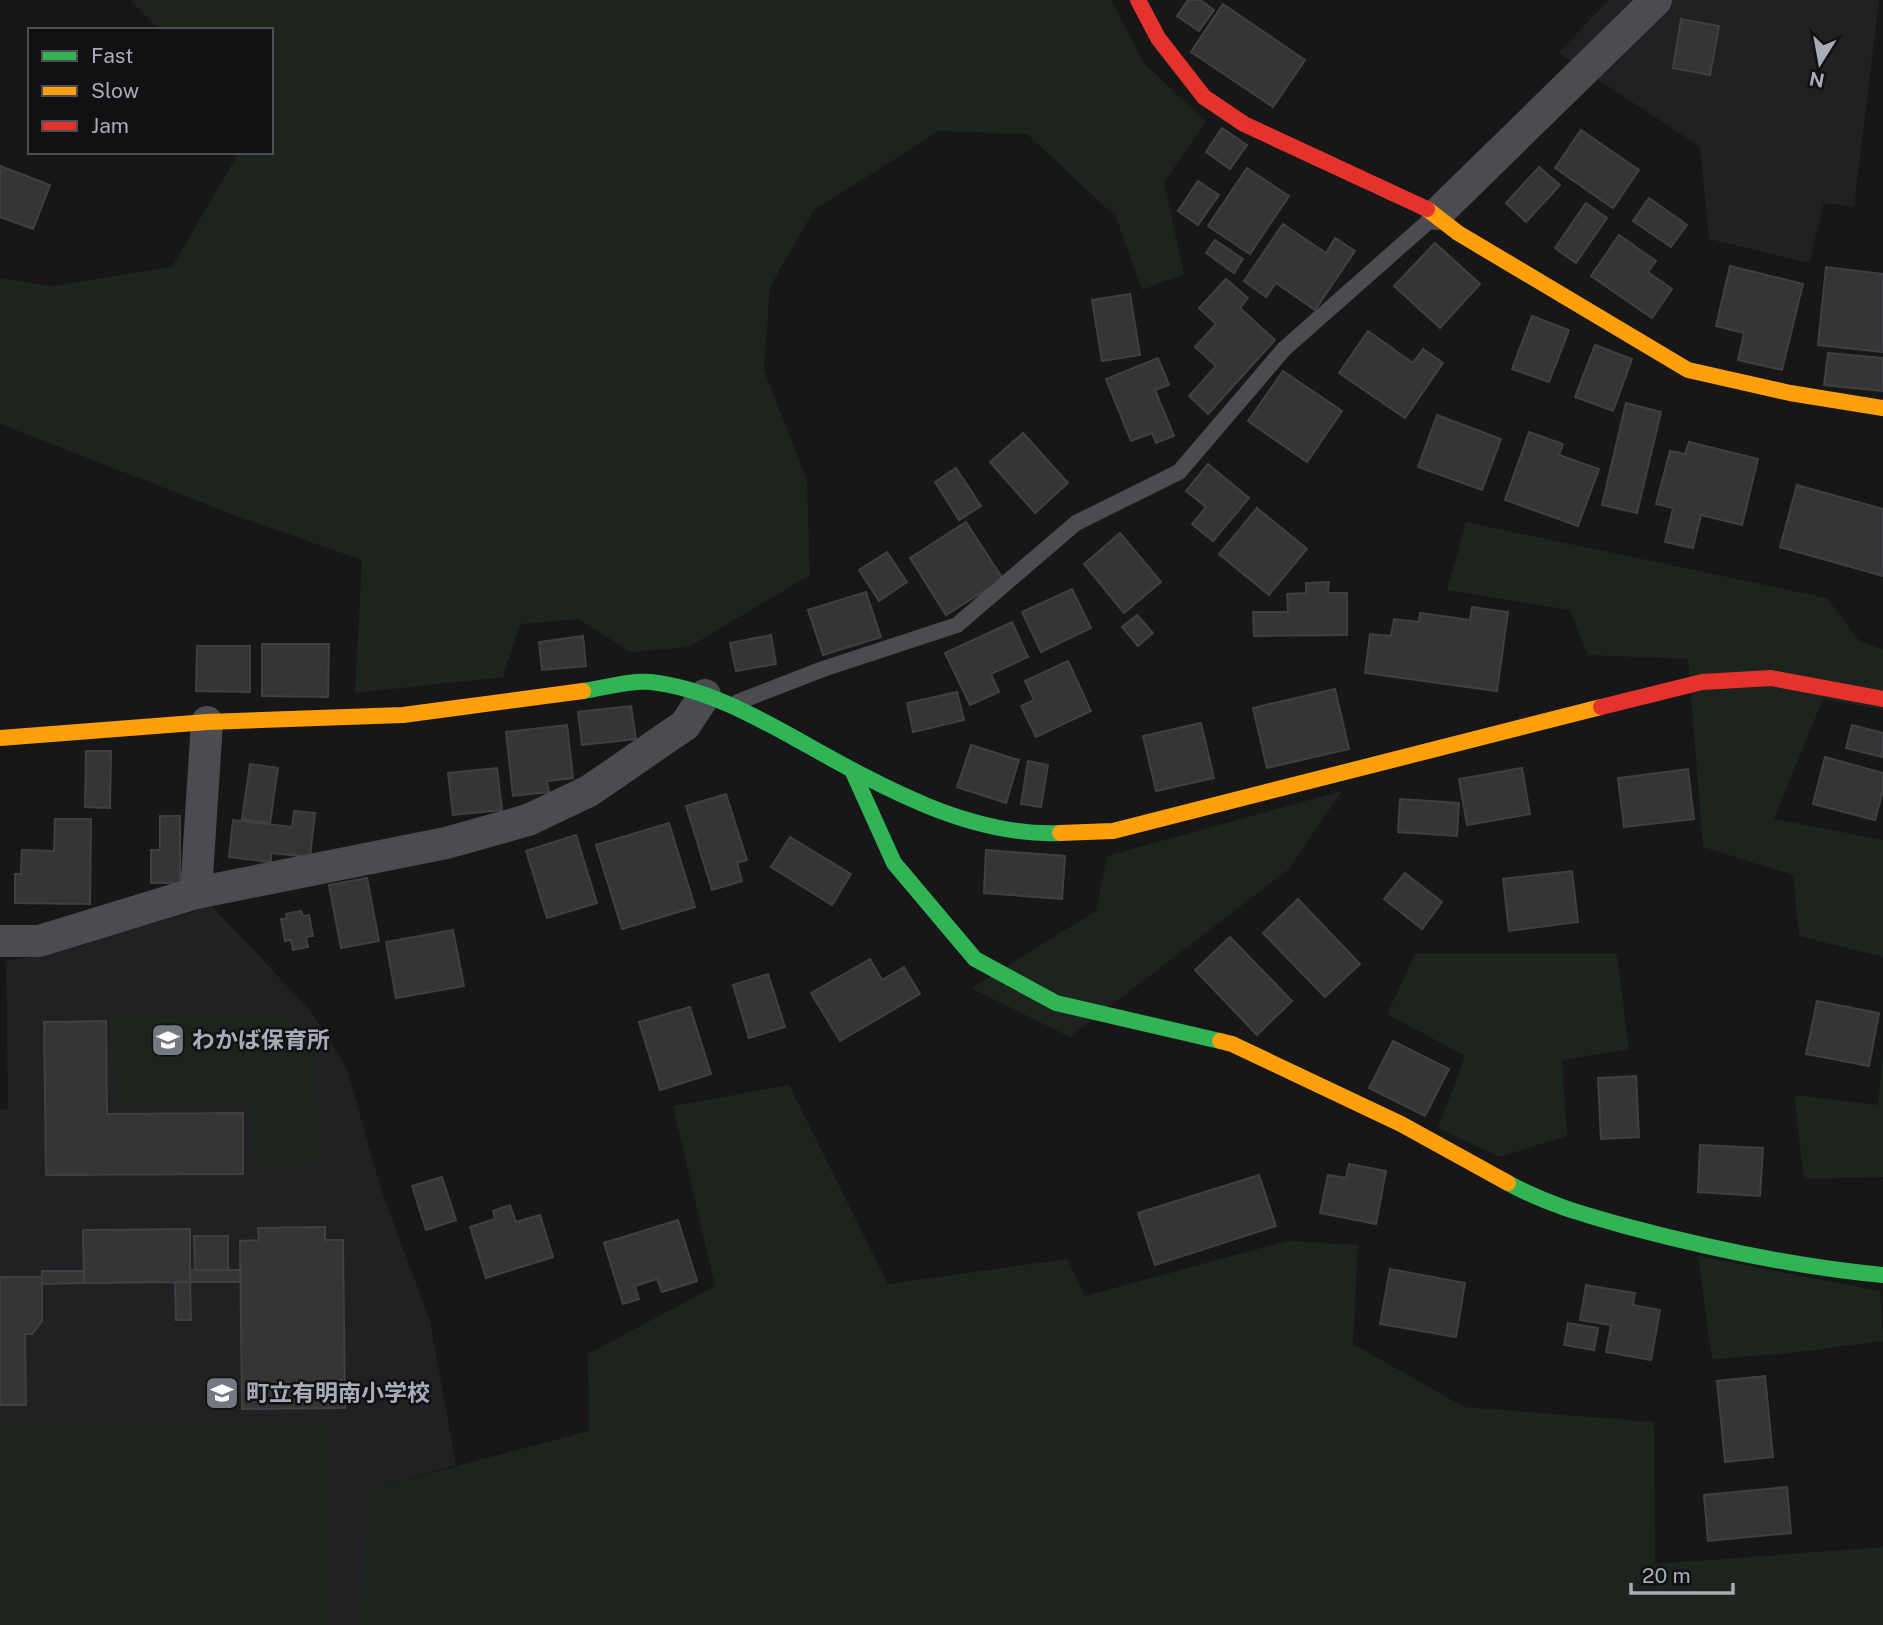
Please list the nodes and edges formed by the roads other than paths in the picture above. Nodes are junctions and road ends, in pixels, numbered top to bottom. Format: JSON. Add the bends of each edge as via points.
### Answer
{"nodes":[{"id":1,"x":1138,"y":0,"type":"edge"},
{"id":2,"x":1656,"y":0,"type":"edge"},
{"id":3,"x":1437,"y":214,"type":"junction"},
{"id":4,"x":1883,"y":408,"type":"edge"},
{"id":5,"x":720,"y":699,"type":"junction"},
{"id":6,"x":1883,"y":699,"type":"edge"},
{"id":7,"x":208,"y":722,"type":"junction"},
{"id":8,"x":0,"y":738,"type":"edge"},
{"id":9,"x":852,"y":770,"type":"junction"},
{"id":10,"x":196,"y":893,"type":"junction"},
{"id":11,"x":0,"y":941,"type":"edge"},
{"id":12,"x":1883,"y":1275,"type":"edge"}],
"edges":[{"from":1,"to":3,"type":"street","via":[[1158,38],[1204,97],[1244,124]]},
{"from":2,"to":3,"type":"street"},
{"from":3,"to":4,"type":"street","via":[[1458,233],[1688,370]]},
{"from":3,"to":5,"type":"lane","via":[[1284,349],[1179,472],[1076,523],[957,625]]},
{"from":5,"to":7,"type":"street","via":[[650,682],[403,715]]},
{"from":5,"to":9,"type":"street"},
{"from":5,"to":10,"type":"street","via":[[589,791],[528,820],[446,843]]},
{"from":6,"to":9,"type":"street","via":[[1771,678],[1702,682],[1113,831],[1042,834],[944,815]]},
{"from":7,"to":8,"type":"street"},
{"from":7,"to":10,"type":"street"},
{"from":9,"to":12,"type":"street","via":[[894,863],[975,959],[1056,1003],[1232,1044],[1401,1124],[1544,1203],[1682,1241],[1827,1270]]},
{"from":10,"to":11,"type":"street","via":[[39,941]]}]}
